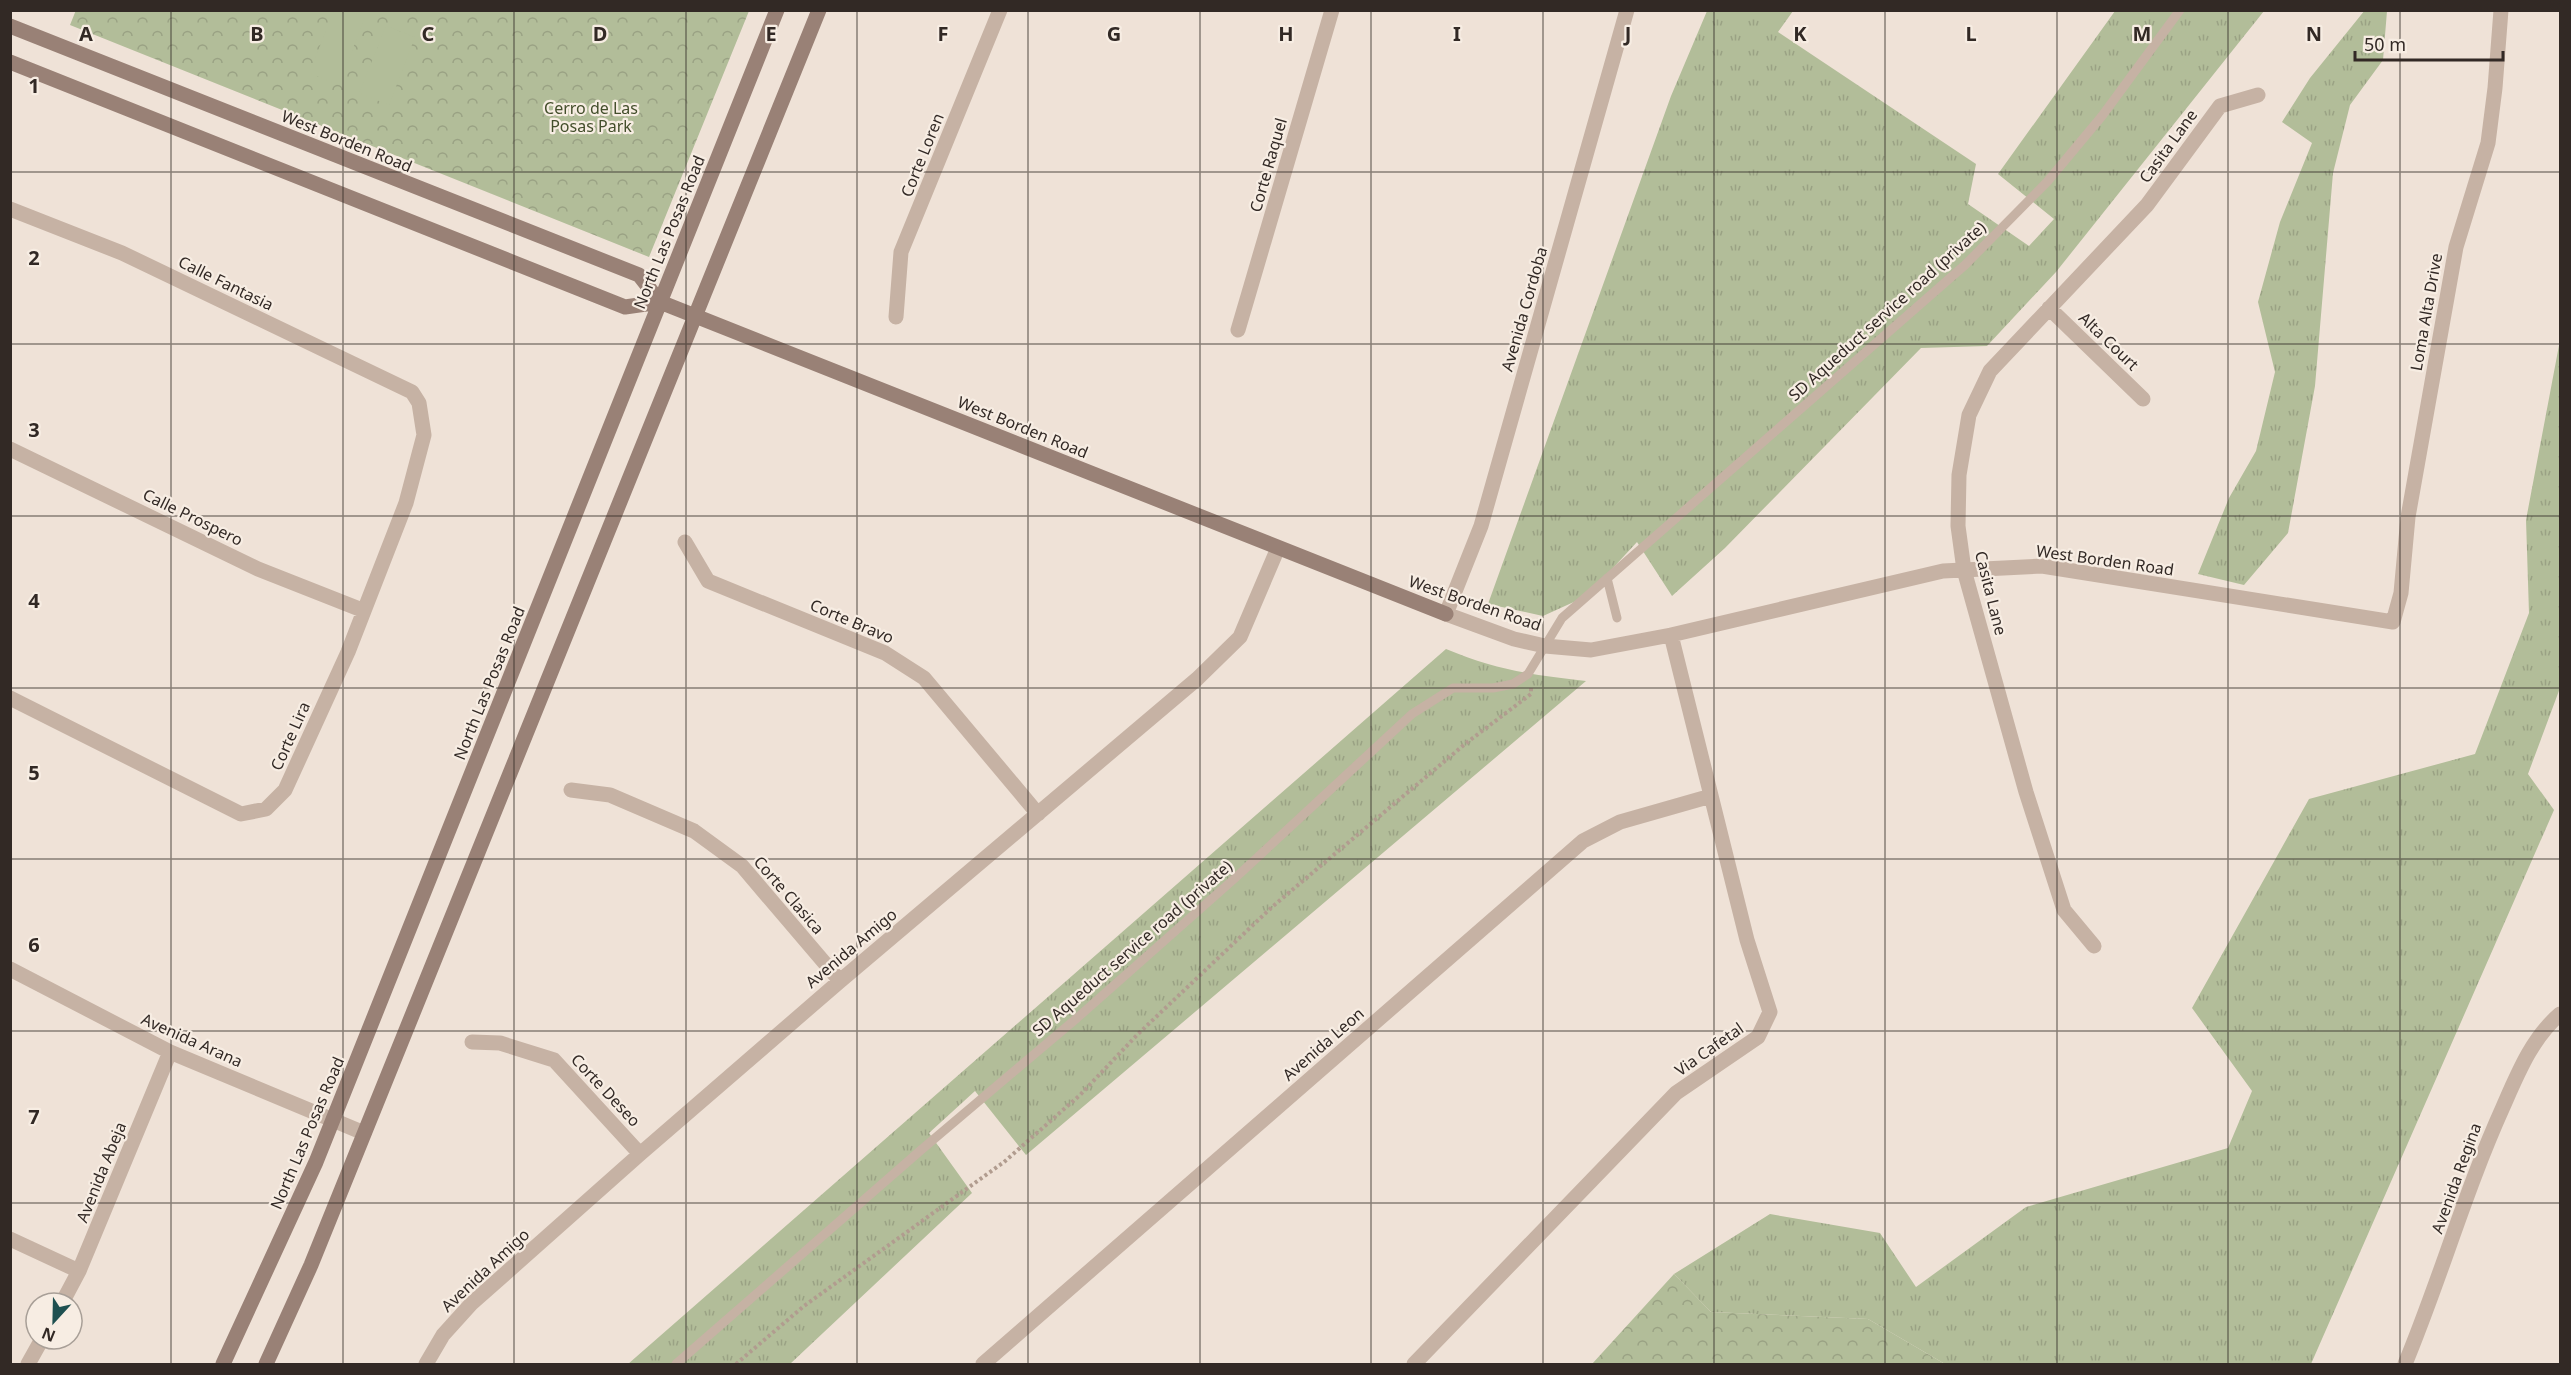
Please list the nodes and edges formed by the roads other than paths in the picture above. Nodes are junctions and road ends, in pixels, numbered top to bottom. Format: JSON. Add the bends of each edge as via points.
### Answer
{"nodes":[{"id":1,"x":777,"y":10,"type":"edge"},
{"id":2,"x":819,"y":10,"type":"edge"},
{"id":3,"x":1000,"y":10,"type":"edge"},
{"id":4,"x":1332,"y":10,"type":"edge"},
{"id":5,"x":1627,"y":10,"type":"edge"},
{"id":6,"x":2180,"y":10,"type":"edge"},
{"id":7,"x":2500,"y":10,"type":"edge"},
{"id":8,"x":10,"y":26,"type":"edge"},
{"id":9,"x":10,"y":62,"type":"edge"},
{"id":10,"x":2258,"y":95,"type":"dead end"},
{"id":11,"x":10,"y":209,"type":"edge"},
{"id":12,"x":660,"y":302,"type":"junction"},
{"id":13,"x":2049,"y":308,"type":"junction"},
{"id":14,"x":696,"y":316,"type":"junction"},
{"id":15,"x":897,"y":317,"type":"dead end"},
{"id":16,"x":1238,"y":330,"type":"dead end"},
{"id":17,"x":2143,"y":399,"type":"dead end"},
{"id":18,"x":418,"y":403,"type":"joint"},
{"id":19,"x":10,"y":448,"type":"edge"},
{"id":20,"x":685,"y":542,"type":"dead end"},
{"id":21,"x":1278,"y":548,"type":"junction"},
{"id":22,"x":1964,"y":570,"type":"junction"},
{"id":23,"x":1607,"y":578,"type":"junction"},
{"id":24,"x":362,"y":610,"type":"junction"},
{"id":25,"x":1446,"y":614,"type":"junction"},
{"id":26,"x":1617,"y":618,"type":"dead end"},
{"id":27,"x":2393,"y":622,"type":"joint"},
{"id":28,"x":1671,"y":635,"type":"junction"},
{"id":29,"x":1545,"y":646,"type":"junction"},
{"id":30,"x":11,"y":700,"type":"edge"},
{"id":31,"x":571,"y":790,"type":"dead end"},
{"id":32,"x":1711,"y":796,"type":"junction"},
{"id":33,"x":1038,"y":814,"type":"junction"},
{"id":34,"x":2094,"y":946,"type":"dead end"},
{"id":35,"x":10,"y":969,"type":"edge"},
{"id":36,"x":840,"y":981,"type":"junction"},
{"id":37,"x":2560,"y":1014,"type":"edge"},
{"id":38,"x":472,"y":1042,"type":"dead end"},
{"id":39,"x":170,"y":1052,"type":"junction"},
{"id":40,"x":333,"y":1120,"type":"junction"},
{"id":41,"x":364,"y":1133,"type":"junction"},
{"id":42,"x":640,"y":1154,"type":"junction"},
{"id":43,"x":10,"y":1239,"type":"edge"},
{"id":44,"x":79,"y":1271,"type":"junction"},
{"id":45,"x":68,"y":1291,"type":"edge"},
{"id":46,"x":36,"y":1351,"type":"edge"},
{"id":47,"x":28,"y":1365,"type":"edge"},
{"id":48,"x":223,"y":1365,"type":"edge"},
{"id":49,"x":266,"y":1365,"type":"edge"},
{"id":50,"x":426,"y":1365,"type":"edge"},
{"id":51,"x":676,"y":1365,"type":"edge"},
{"id":52,"x":983,"y":1365,"type":"edge"},
{"id":53,"x":1414,"y":1365,"type":"edge"},
{"id":54,"x":2405,"y":1365,"type":"edge"}],
"edges":[{"from":1,"to":12,"type":"street","name":"North Las Posas Road"},
{"from":2,"to":14,"type":"street"},
{"from":3,"to":15,"type":"street","name":"Corte Loren","via":[[902,252]]},
{"from":4,"to":16,"type":"street","name":"Corte Raquel"},
{"from":5,"to":25,"type":"street","name":"Avenida Cordoba","via":[[1481,526]]},
{"from":6,"to":23,"type":"lane","name":"SD Aqueduct service road (private)","via":[[2102,116],[2047,182],[1965,265]]},
{"from":7,"to":27,"type":"street","name":"Loma Alta Drive","via":[[2488,143],[2456,247],[2408,517],[2401,593]]},
{"from":8,"to":12,"type":"street","name":"West Borden Road","via":[[639,275]]},
{"from":9,"to":12,"type":"street","name":"West Borden Road","via":[[625,307]]},
{"from":10,"to":13,"type":"street","name":"Casita Lane","via":[[2220,106],[2146,205]]},
{"from":11,"to":18,"type":"street","name":"Calle Fantasia","via":[[122,253],[412,392]]},
{"from":12,"to":14,"type":"street","name":"West Borden Road"},
{"from":12,"to":40,"type":"street","name":"North Las Posas Road"},
{"from":13,"to":17,"type":"street","name":"Alta Court"},
{"from":13,"to":22,"type":"street","name":"Casita Lane","via":[[1990,371],[1969,415],[1959,475],[1958,526]]},
{"from":14,"to":21,"type":"street","name":"West Borden Road"},
{"from":14,"to":41,"type":"street"},
{"from":18,"to":24,"type":"street","name":"Corte Lira","via":[[424,435],[406,503]]},
{"from":19,"to":24,"type":"street","name":"Calle Prospero","via":[[258,569]]},
{"from":20,"to":33,"type":"street","name":"Corte Bravo","via":[[708,581],[885,653],[924,678]]},
{"from":21,"to":25,"type":"street","name":"West Borden Road"},
{"from":21,"to":33,"type":"street","name":"Avenida Amigo","via":[[1240,637],[1197,679]]},
{"from":22,"to":27,"type":"street","name":"West Borden Road","via":[[2042,566]]},
{"from":22,"to":28,"type":"street","name":"West Borden Road","via":[[1943,571]]},
{"from":22,"to":34,"type":"street","name":"Casita Lane","via":[[2060,900]]},
{"from":23,"to":26,"type":"lane"},
{"from":23,"to":29,"type":"lane","name":"SD Aqueduct service road (private)","via":[[1562,618]]},
{"from":24,"to":30,"type":"street","name":"Corte Lira","via":[[348,652],[285,790],[266,809],[241,814]]},
{"from":25,"to":29,"type":"street","name":"West Borden Road"},
{"from":28,"to":29,"type":"street","name":"West Borden Road","via":[[1592,650]]},
{"from":28,"to":32,"type":"street","name":"Via Cafetal"},
{"from":29,"to":51,"type":"lane","name":"SD Aqueduct service road (private)","via":[[1528,674],[1513,684],[1453,688],[1412,714],[1156,948]]},
{"from":31,"to":36,"type":"street","name":"Corte Clasica","via":[[609,795],[694,831],[742,866]]},
{"from":32,"to":52,"type":"street","name":"Avenida Leon","via":[[1620,822],[1583,841]]},
{"from":32,"to":53,"type":"street","name":"Via Cafetal","via":[[1747,940],[1770,1012],[1758,1036],[1676,1093]]},
{"from":33,"to":36,"type":"street","name":"Avenida Amigo"},
{"from":35,"to":39,"type":"street","name":"Avenida Arana"},
{"from":36,"to":42,"type":"street","name":"Avenida Amigo"},
{"from":37,"to":54,"type":"street","name":"Avenida Regina","via":[[2524,1059],[2492,1131]]},
{"from":38,"to":42,"type":"street","name":"Corte Deseo","via":[[500,1043],[554,1060]]},
{"from":39,"to":40,"type":"street","name":"Avenida Arana"},
{"from":39,"to":44,"type":"street","name":"Avenida Abeja"},
{"from":40,"to":41,"type":"street","name":"Avenida Arana"},
{"from":40,"to":48,"type":"street","name":"North Las Posas Road"},
{"from":41,"to":49,"type":"street"},
{"from":42,"to":50,"type":"street","name":"Avenida Amigo","via":[[471,1304],[443,1335]]},
{"from":43,"to":44,"type":"street"},
{"from":44,"to":45,"type":"street","name":"Avenida Abeja"},
{"from":46,"to":47,"type":"street"}]}
